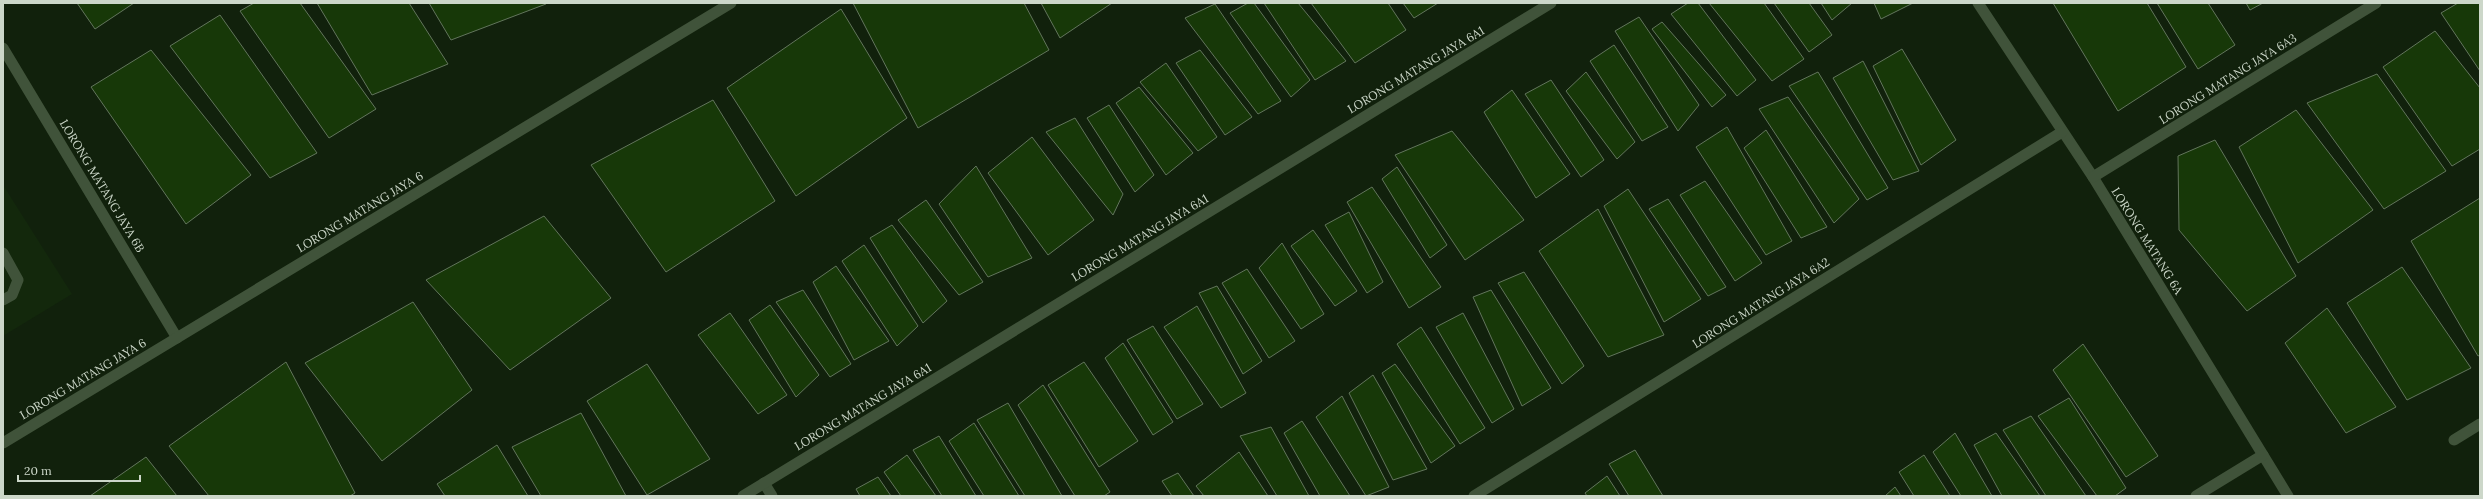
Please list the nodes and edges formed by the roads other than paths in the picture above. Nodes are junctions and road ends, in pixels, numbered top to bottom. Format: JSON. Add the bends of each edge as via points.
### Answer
{"nodes":[{"id":1,"x":731,"y":3,"type":"edge"},
{"id":2,"x":1551,"y":3,"type":"edge"},
{"id":3,"x":1978,"y":3,"type":"edge"},
{"id":4,"x":2376,"y":3,"type":"edge"},
{"id":5,"x":3,"y":48,"type":"edge"},
{"id":6,"x":2062,"y":132,"type":"junction"},
{"id":7,"x":2093,"y":178,"type":"junction"},
{"id":8,"x":3,"y":253,"type":"edge"},
{"id":9,"x":3,"y":300,"type":"edge"},
{"id":10,"x":177,"y":338,"type":"junction"},
{"id":11,"x":2480,"y":424,"type":"edge"},
{"id":12,"x":2454,"y":440,"type":"dead end"},
{"id":13,"x":3,"y":443,"type":"edge"},
{"id":14,"x":2263,"y":455,"type":"junction"},
{"id":15,"x":764,"y":483,"type":"junction"},
{"id":16,"x":743,"y":496,"type":"edge"},
{"id":17,"x":772,"y":496,"type":"edge"},
{"id":18,"x":1474,"y":496,"type":"edge"},
{"id":19,"x":2196,"y":496,"type":"edge"},
{"id":20,"x":2288,"y":496,"type":"edge"}],
"edges":[{"from":1,"to":10,"type":"street","name":"LORONG MATANG JAYA 6"},
{"from":2,"to":15,"type":"street","name":"LORONG MATANG JAYA 6A1"},
{"from":3,"to":6,"type":"street","name":"LORONG MATANG 6A"},
{"from":4,"to":7,"type":"street","name":"LORONG MATANG JAYA 6A3"},
{"from":5,"to":10,"type":"street","name":"LORONG MATANG JAYA 6B"},
{"from":6,"to":7,"type":"street","name":"LORONG MATANG 6A"},
{"from":6,"to":18,"type":"street","name":"LORONG MATANG JAYA 6A2"},
{"from":7,"to":14,"type":"street","name":"LORONG MATANG 6A"},
{"from":8,"to":9,"type":"street","via":[[18,280],[12,295]]},
{"from":10,"to":13,"type":"street","name":"LORONG MATANG JAYA 6"},
{"from":11,"to":12,"type":"street"},
{"from":14,"to":19,"type":"street"},
{"from":14,"to":20,"type":"street","name":"LORONG MATANG 6A"},
{"from":15,"to":16,"type":"street","name":"LORONG MATANG JAYA 6A1"},
{"from":15,"to":17,"type":"street"}]}
